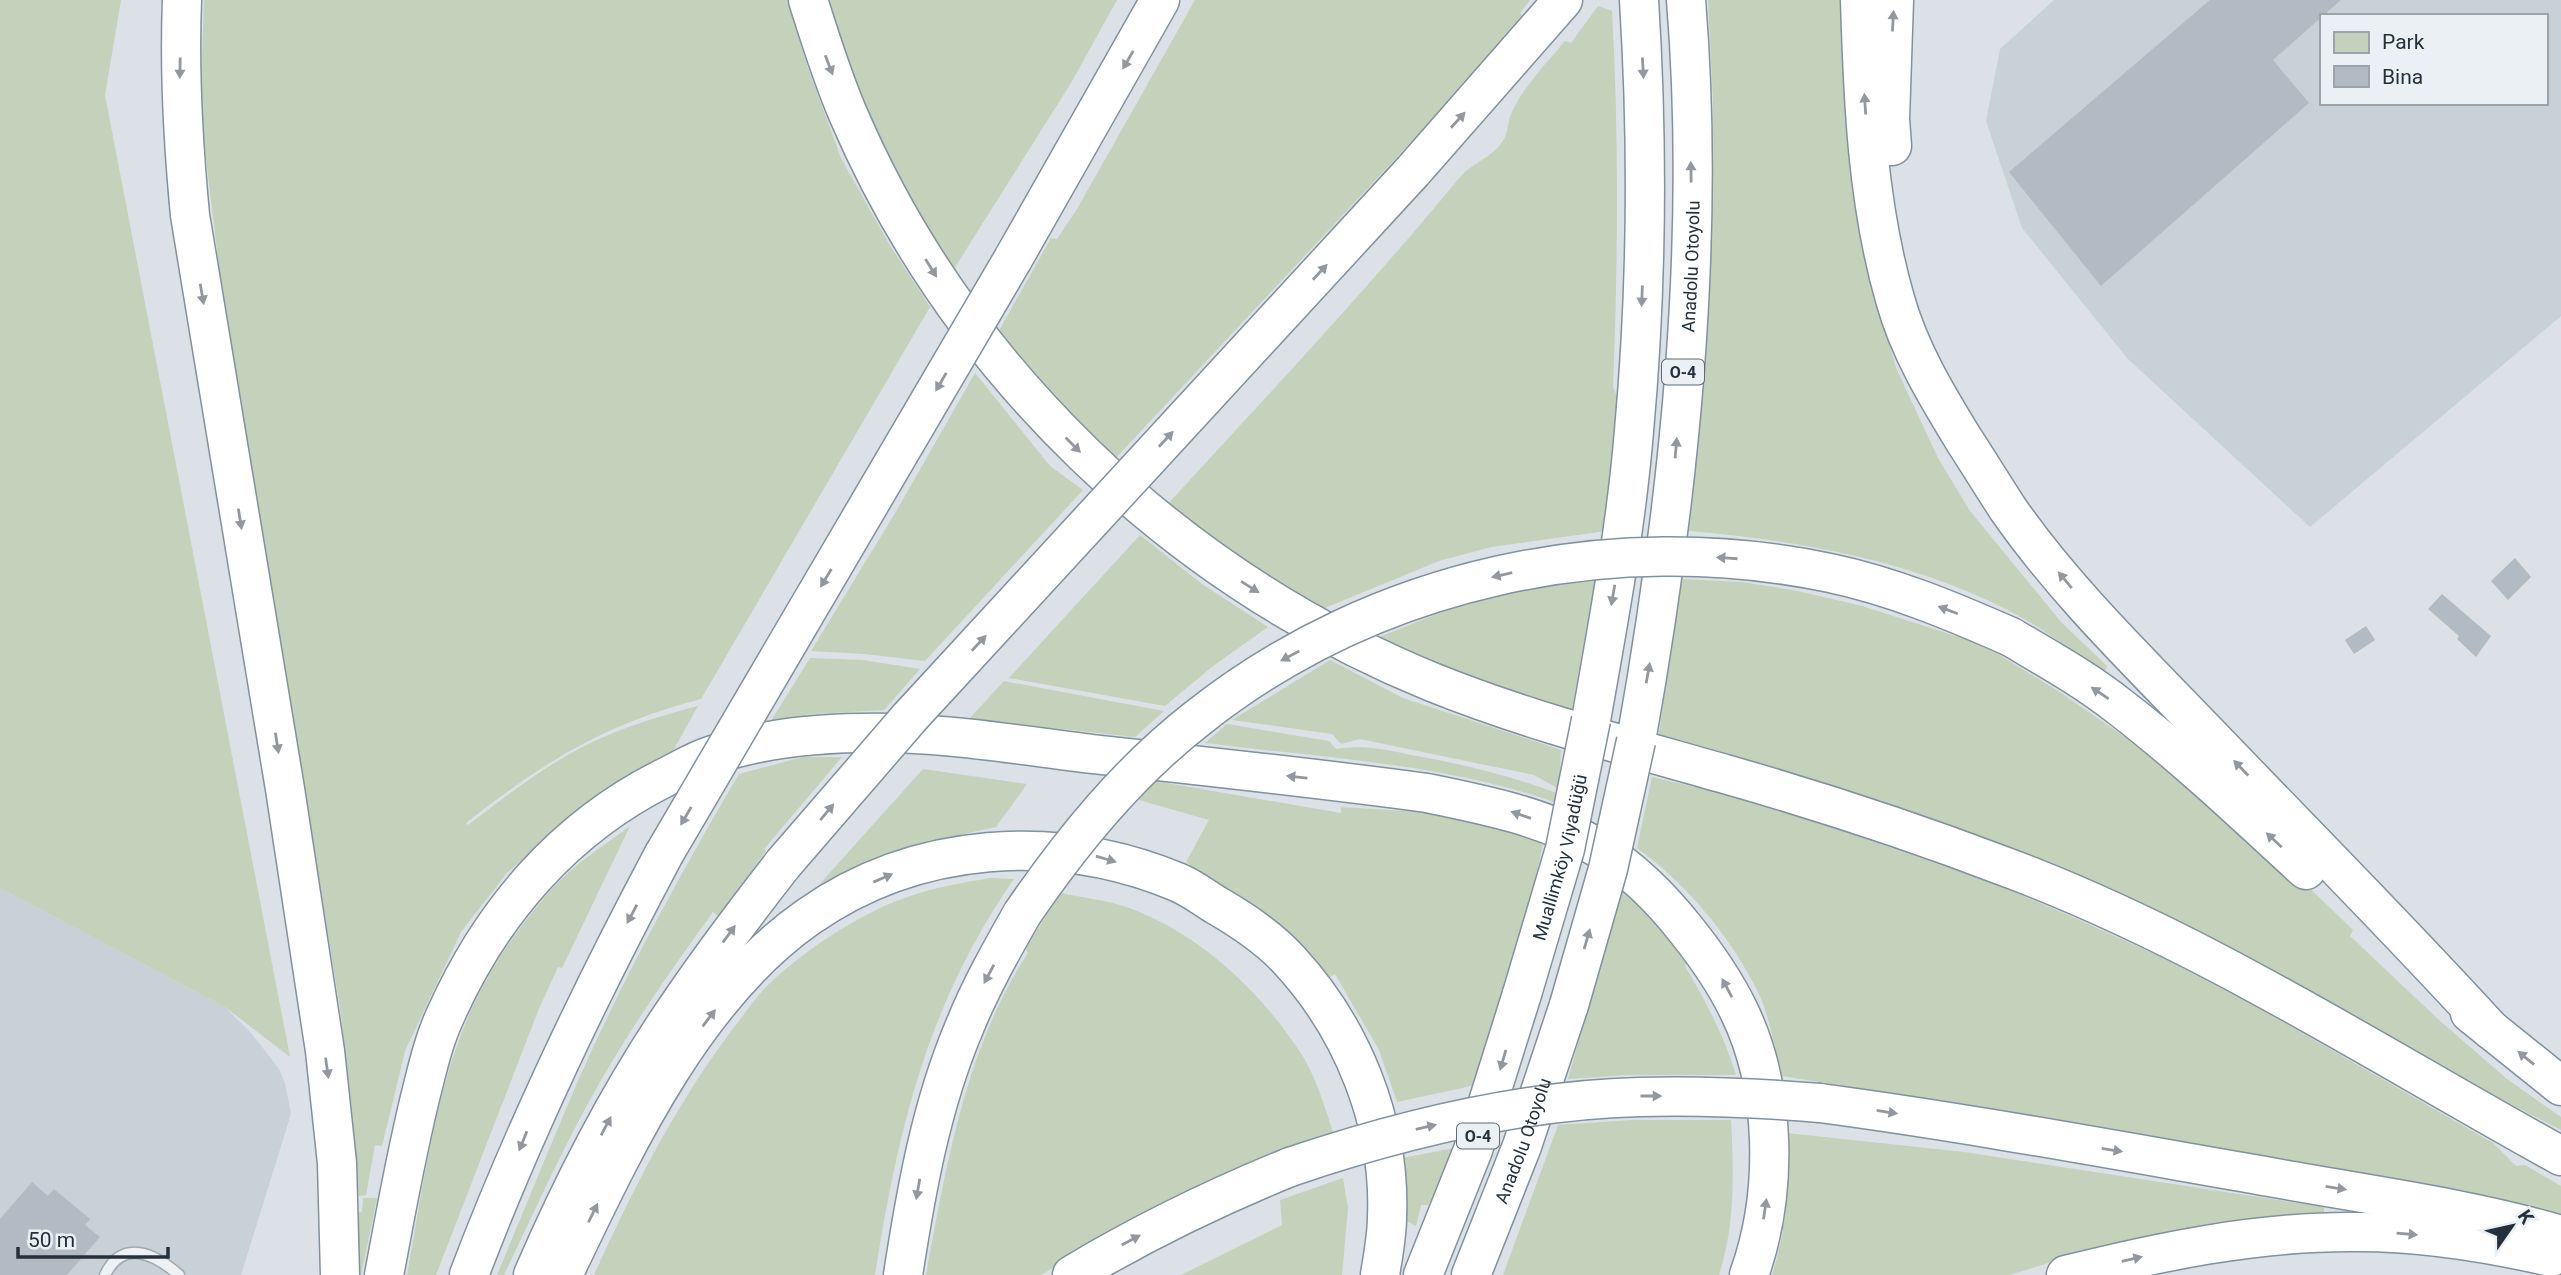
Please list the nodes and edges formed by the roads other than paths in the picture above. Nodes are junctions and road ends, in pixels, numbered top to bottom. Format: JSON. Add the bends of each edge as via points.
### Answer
{"nodes":[{"id":1,"x":182,"y":0,"type":"edge"},
{"id":2,"x":808,"y":0,"type":"edge"},
{"id":3,"x":1160,"y":0,"type":"edge"},
{"id":4,"x":1563,"y":0,"type":"edge"},
{"id":5,"x":1639,"y":0,"type":"edge"},
{"id":6,"x":1686,"y":0,"type":"edge"},
{"id":7,"x":1860,"y":0,"type":"edge"},
{"id":8,"x":1894,"y":0,"type":"edge"},
{"id":9,"x":1981,"y":467,"type":"junction"},
{"id":10,"x":2491,"y":1030,"type":"junction"},
{"id":11,"x":2561,"y":1086,"type":"edge"},
{"id":12,"x":2561,"y":1156,"type":"edge"},
{"id":13,"x":2561,"y":1235,"type":"edge"},
{"id":14,"x":2561,"y":1260,"type":"edge"},
{"id":15,"x":105,"y":1275,"type":"edge"},
{"id":16,"x":179,"y":1275,"type":"edge"},
{"id":17,"x":340,"y":1275,"type":"edge"},
{"id":18,"x":384,"y":1275,"type":"edge"},
{"id":19,"x":470,"y":1275,"type":"edge"},
{"id":20,"x":533,"y":1275,"type":"edge"},
{"id":21,"x":564,"y":1275,"type":"edge"},
{"id":22,"x":903,"y":1275,"type":"edge"},
{"id":23,"x":1072,"y":1275,"type":"edge"},
{"id":24,"x":1380,"y":1275,"type":"edge"},
{"id":25,"x":1423,"y":1275,"type":"edge"},
{"id":26,"x":1471,"y":1275,"type":"edge"},
{"id":27,"x":1749,"y":1275,"type":"edge"},
{"id":28,"x":2066,"y":1275,"type":"edge"}],
"edges":[{"from":1,"to":17,"type":"highway","one_way":true,"via":[[182,139],[190,215],[317,1001],[334,1123]]},
{"from":2,"to":12,"type":"highway","one_way":true,"via":[[848,115],[892,203],[983,342],[1090,462],[1226,573],[1294,615],[1431,681],[1641,751],[1835,806],[2087,900],[2208,958]]},
{"from":3,"to":19,"type":"highway","one_way":true,"bridge":true,"via":[[664,854],[531,1121]]},
{"from":20,"to":4,"type":"highway","one_way":true,"bridge":true,"via":[[583,1168],[647,1055],[711,959],[783,864],[910,717],[1413,171]]},
{"from":5,"to":25,"type":"highway","name":"Muallimköy Viyadüğü","number":"O-4","one_way":true,"bridge":true,"via":[[1644,77],[1640,349],[1618,565],[1565,849],[1473,1150]]},
{"from":26,"to":6,"type":"highway","name":"Anadolu Otoyolu","number":"O-4","one_way":true,"bridge":true,"via":[[1522,1146],[1569,1005],[1608,869],[1636,741],[1663,579],[1689,310]]},
{"from":9,"to":7,"type":"highway","one_way":true,"via":[[1916,355],[1895,301],[1868,151]]},
{"from":9,"to":8,"type":"highway","one_way":true,"via":[[1930,343],[1901,220],[1890,119]]},
{"from":10,"to":9,"type":"highway","one_way":true,"via":[[2110,632],[2038,548]]},
{"from":11,"to":10,"type":"highway","one_way":true},
{"from":10,"to":22,"type":"highway","one_way":true,"bridge":true,"via":[[2391,951],[2183,758],[2118,705],[2011,637],[1906,594],[1831,573],[1759,561],[1632,556],[1526,569],[1397,606],[1282,660],[1199,717],[1118,791],[1076,839],[1022,914],[982,987],[932,1124]]},
{"from":23,"to":13,"type":"highway","one_way":true,"bridge":true,"via":[[1196,1207],[1290,1167],[1387,1136],[1552,1104],[1671,1096],[1820,1103],[1997,1130],[2394,1197]]},
{"from":28,"to":14,"type":"highway","one_way":true,"via":[[2214,1244],[2350,1232],[2450,1238]]},
{"from":15,"to":16,"type":"lane","via":[[111,1262],[127,1253],[152,1255]]},
{"from":27,"to":18,"type":"highway","one_way":true,"via":[[1761,1233],[1768,1156],[1761,1080],[1744,1024],[1719,974],[1678,918],[1650,889],[1597,848],[1549,824],[1501,808],[1427,793],[890,733],[799,737],[709,756],[620,803],[577,834],[519,891],[493,927],[445,1016],[429,1061]]},
{"from":21,"to":24,"type":"highway","one_way":true,"via":[[662,1085],[722,1000],[784,935],[842,897],[910,866],[953,856],[1034,850],[1096,856],[1179,882],[1242,920],[1288,959],[1346,1040],[1371,1100],[1387,1181]]}]}
